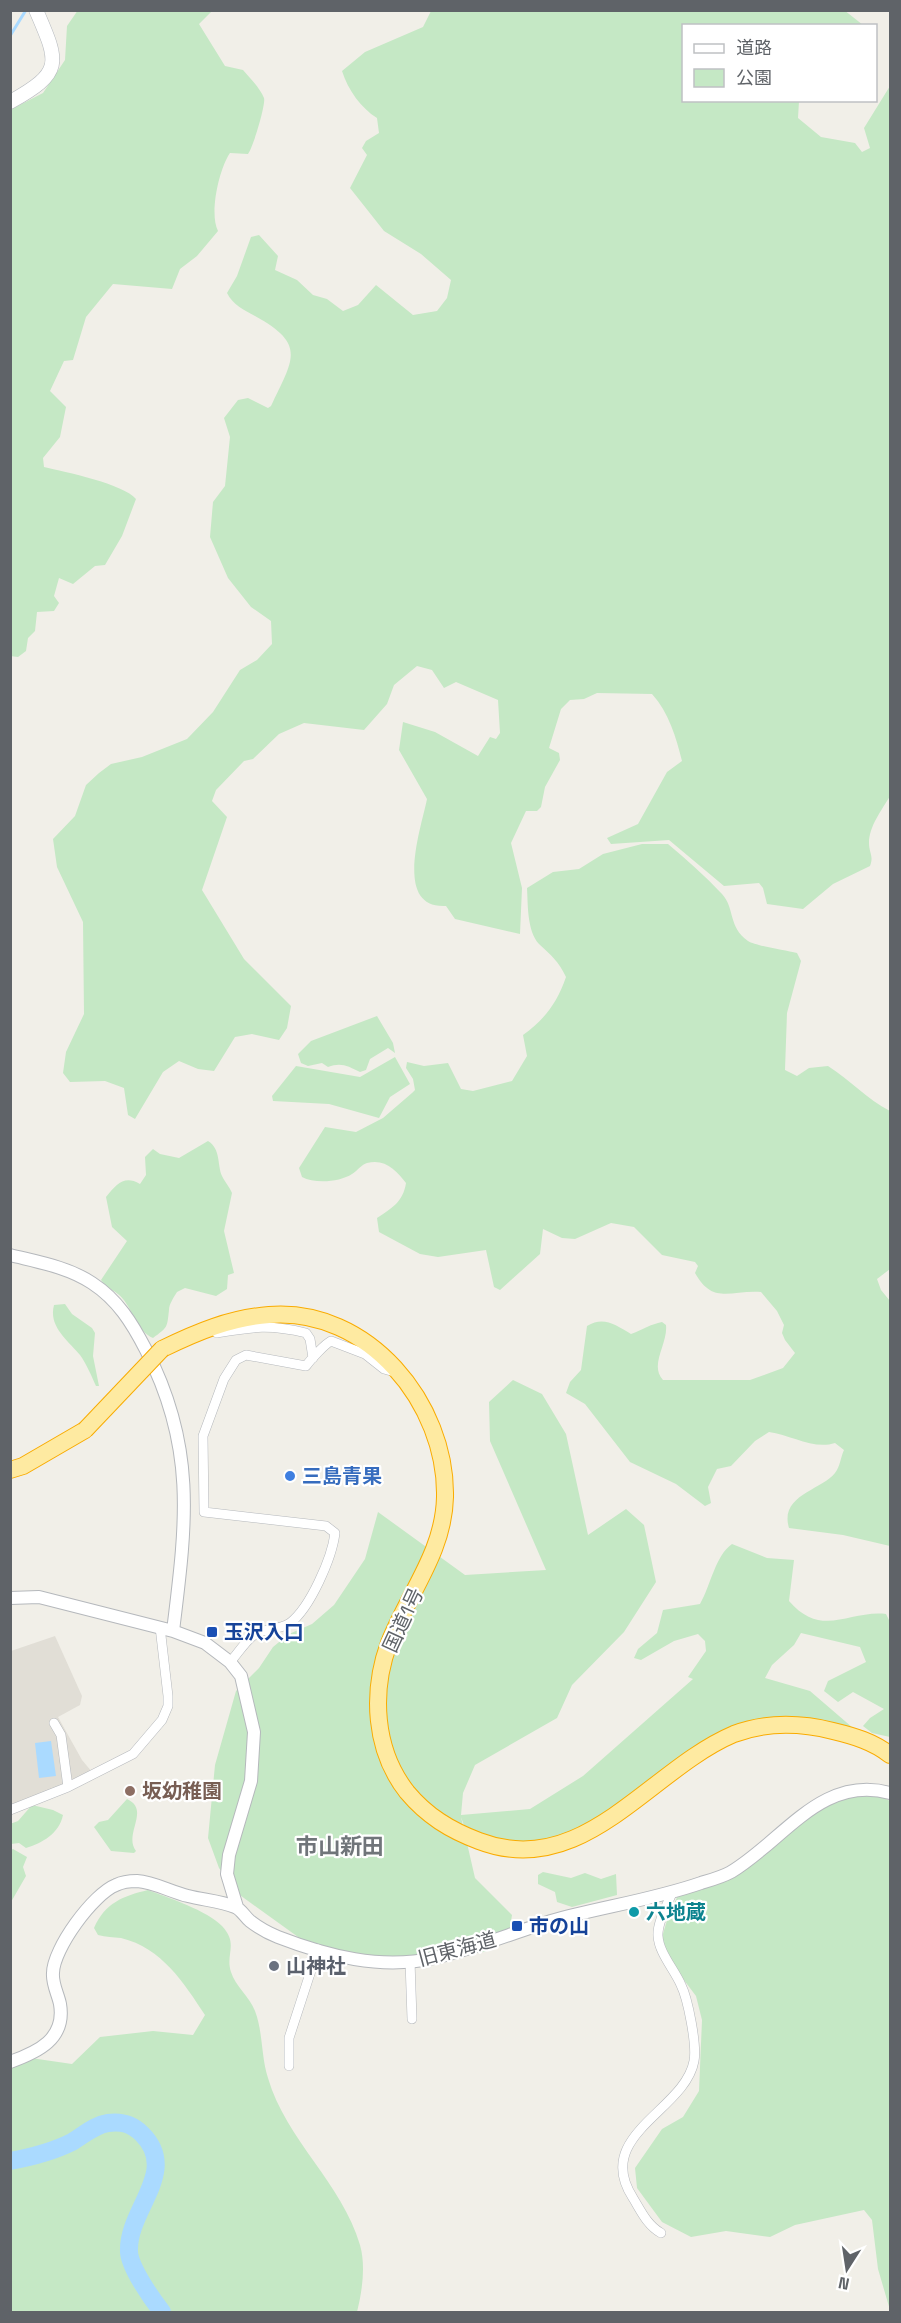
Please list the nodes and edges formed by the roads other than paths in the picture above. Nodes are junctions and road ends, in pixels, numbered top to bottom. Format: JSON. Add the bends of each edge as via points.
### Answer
{"nodes":[{"id":1,"x":36,"y":10,"type":"edge"},
{"id":2,"x":10,"y":102,"type":"edge"},
{"id":3,"x":10,"y":1255,"type":"edge"},
{"id":4,"x":193,"y":1334,"type":"junction"},
{"id":5,"x":313,"y":1358,"type":"junction"},
{"id":6,"x":399,"y":1372,"type":"junction"},
{"id":7,"x":10,"y":1470,"type":"edge"},
{"id":8,"x":10,"y":1598,"type":"edge"},
{"id":9,"x":160,"y":1627,"type":"junction"},
{"id":10,"x":173,"y":1631,"type":"junction"},
{"id":11,"x":230,"y":1662,"type":"junction"},
{"id":12,"x":54,"y":1723,"type":"dead end"},
{"id":13,"x":891,"y":1755,"type":"edge"},
{"id":14,"x":68,"y":1788,"type":"junction"},
{"id":15,"x":891,"y":1793,"type":"edge"},
{"id":16,"x":10,"y":1810,"type":"edge"},
{"id":17,"x":672,"y":1893,"type":"junction"},
{"id":18,"x":237,"y":1907,"type":"junction"},
{"id":19,"x":318,"y":1949,"type":"junction"},
{"id":20,"x":410,"y":1961,"type":"junction"},
{"id":21,"x":412,"y":2019,"type":"dead end"},
{"id":22,"x":10,"y":2062,"type":"edge"},
{"id":23,"x":289,"y":2066,"type":"dead end"},
{"id":24,"x":661,"y":2233,"type":"dead end"}],
"edges":[{"from":1,"to":2,"type":"main road","via":[[54,52],[52,63],[38,87]]},
{"from":3,"to":10,"type":"street","via":[[61,1268],[93,1283],[128,1315],[158,1373],[175,1418],[184,1472],[184,1517]]},
{"from":4,"to":5,"type":"street","via":[[247,1326],[287,1328],[306,1333]]},
{"from":4,"to":6,"type":"highway","name":"国道1号","via":[[223,1322],[270,1315],[318,1320],[359,1337]]},
{"from":4,"to":7,"type":"highway","name":"国道1号","bridge":true,"via":[[162,1349],[85,1430],[45,1455]]},
{"from":5,"to":6,"type":"street","via":[[331,1341],[365,1354],[384,1369]]},
{"from":5,"to":11,"type":"street","via":[[306,1366],[246,1355],[236,1360],[224,1379],[203,1436],[204,1512],[326,1526],[335,1533],[334,1543],[299,1615],[287,1625],[256,1633]]},
{"from":6,"to":13,"type":"highway","name":"国道1号","via":[[431,1420],[441,1458],[445,1498],[438,1536],[425,1573],[390,1642],[381,1672],[378,1710],[390,1766],[430,1816],[485,1844],[519,1849],[551,1846],[582,1836],[612,1818],[687,1760],[752,1729],[779,1725],[816,1727],[859,1738]]},
{"from":8,"to":9,"type":"street","via":[[39,1598]]},
{"from":9,"to":10,"type":"street"},
{"from":9,"to":14,"type":"street","via":[[168,1696],[162,1720],[133,1754]]},
{"from":10,"to":11,"type":"street","via":[[205,1643]]},
{"from":11,"to":18,"type":"street","via":[[241,1676],[254,1732],[251,1782],[227,1874]]},
{"from":12,"to":14,"type":"street","via":[[61,1735]]},
{"from":14,"to":16,"type":"street"},
{"from":15,"to":17,"type":"street","name":"旧東海道","via":[[866,1788],[831,1796],[728,1874]]},
{"from":17,"to":20,"type":"street","name":"旧東海道","via":[[553,1921],[434,1958]]},
{"from":17,"to":24,"type":"street","via":[[657,1933],[659,1947],[682,1987],[695,2060],[689,2076],[628,2146],[622,2168],[625,2186],[651,2227]]},
{"from":18,"to":19,"type":"street","name":"旧東海道","via":[[260,1928]]},
{"from":18,"to":22,"type":"street","name":"旧東海道","via":[[136,1881],[115,1885],[104,1892],[60,1948],[53,1970],[61,2013],[57,2030],[42,2049]]},
{"from":19,"to":20,"type":"street","name":"旧東海道","via":[[363,1962]]},
{"from":19,"to":23,"type":"street","via":[[289,2038]]},
{"from":20,"to":21,"type":"street"}]}
